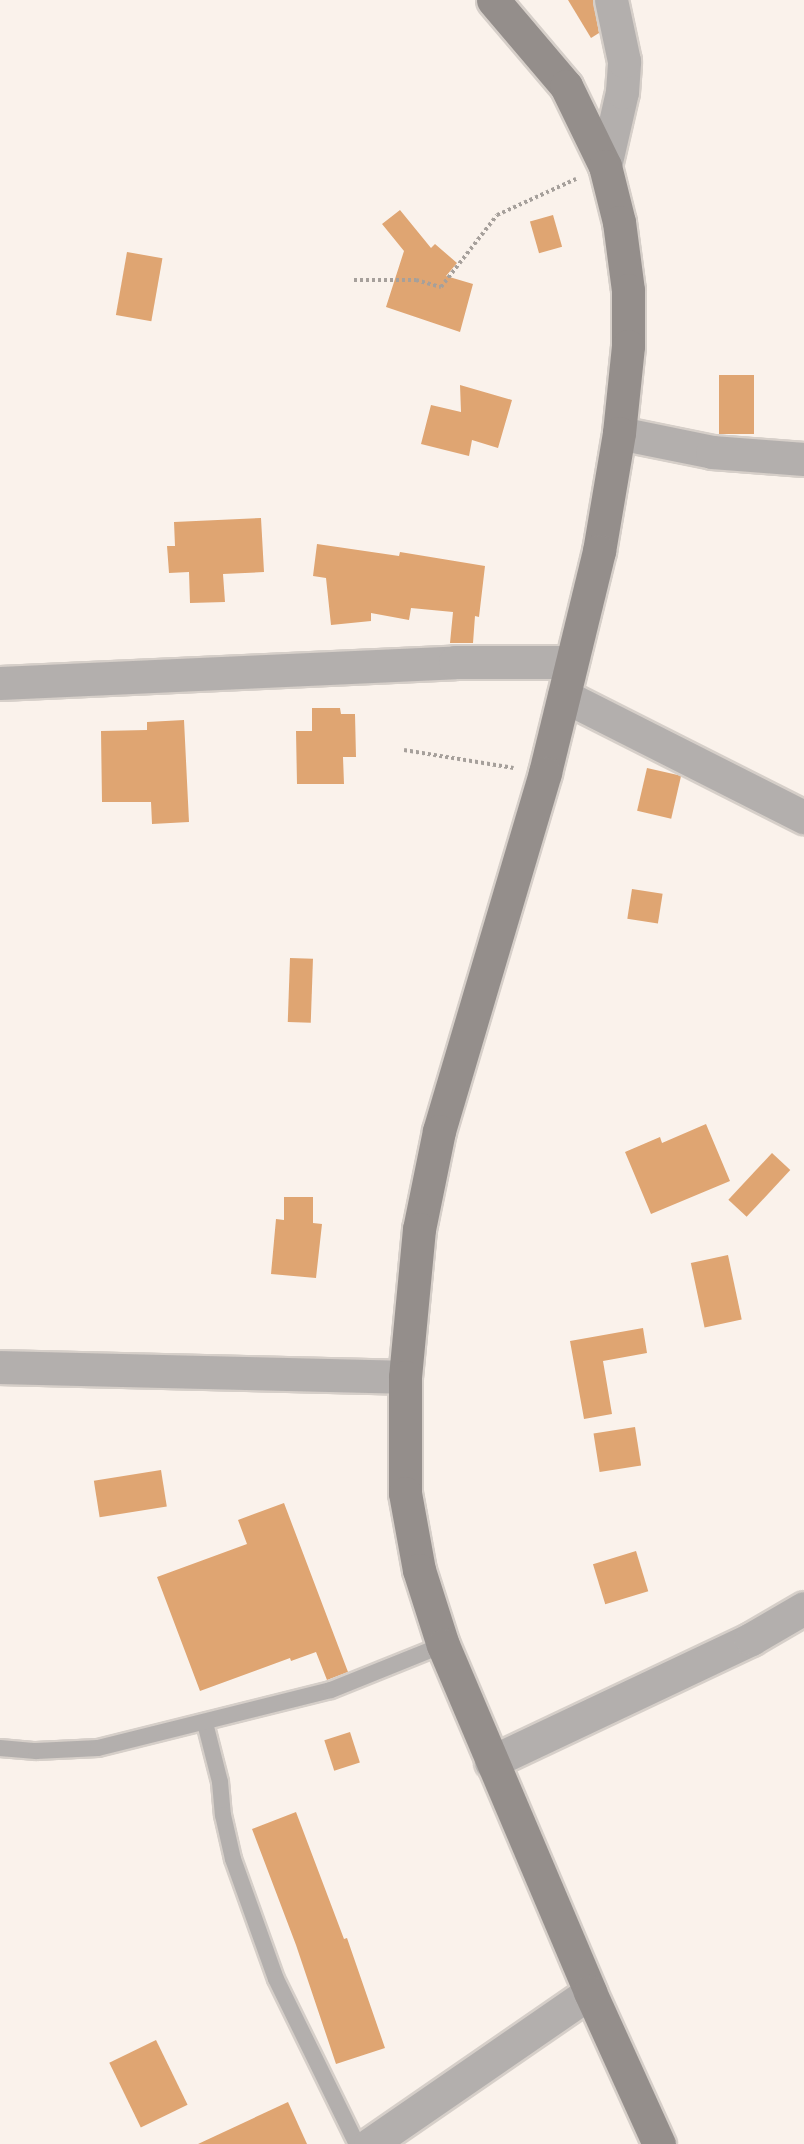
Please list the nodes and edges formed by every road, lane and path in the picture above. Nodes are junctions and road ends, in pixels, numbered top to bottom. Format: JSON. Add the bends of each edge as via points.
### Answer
{"nodes":[{"id":1,"x":493,"y":0,"type":"edge"},
{"id":2,"x":611,"y":0,"type":"edge"},
{"id":3,"x":605,"y":166,"type":"junction"},
{"id":4,"x":354,"y":280,"type":"dead end"},
{"id":5,"x":619,"y":433,"type":"junction"},
{"id":6,"x":804,"y":459,"type":"edge"},
{"id":7,"x":570,"y":662,"type":"junction"},
{"id":8,"x":0,"y":683,"type":"edge"},
{"id":9,"x":564,"y":696,"type":"junction"},
{"id":10,"x":404,"y":750,"type":"dead end"},
{"id":11,"x":545,"y":772,"type":"junction"},
{"id":12,"x":804,"y":818,"type":"edge"},
{"id":13,"x":0,"y":1367,"type":"edge"},
{"id":14,"x":405,"y":1377,"type":"junction"},
{"id":15,"x":804,"y":1608,"type":"edge"},
{"id":16,"x":443,"y":1645,"type":"junction"},
{"id":17,"x":205,"y":1723,"type":"junction"},
{"id":18,"x":0,"y":1748,"type":"edge"},
{"id":19,"x":492,"y":1762,"type":"junction"},
{"id":20,"x":590,"y":1992,"type":"junction"},
{"id":21,"x":357,"y":2144,"type":"edge"},
{"id":22,"x":370,"y":2144,"type":"edge"},
{"id":23,"x":659,"y":2144,"type":"edge"}],
"edges":[{"from":1,"to":3,"type":"street","via":[[566,86]]},
{"from":2,"to":3,"type":"street","via":[[624,61],[622,92]]},
{"from":3,"to":4,"type":"path","via":[[497,215],[441,287],[416,280]]},
{"from":3,"to":5,"type":"street","via":[[619,222],[628,290],[628,346]]},
{"from":5,"to":6,"type":"street","via":[[712,452]]},
{"from":5,"to":7,"type":"street","via":[[599,551]]},
{"from":7,"to":8,"type":"street","via":[[455,662]]},
{"from":7,"to":9,"type":"street"},
{"from":9,"to":11,"type":"street"},
{"from":9,"to":12,"type":"street"},
{"from":10,"to":11,"type":"path"},
{"from":11,"to":14,"type":"street","via":[[439,1131],[419,1229]]},
{"from":13,"to":14,"type":"street"},
{"from":14,"to":16,"type":"street","via":[[405,1493],[419,1570]]},
{"from":15,"to":19,"type":"street","via":[[751,1639]]},
{"from":16,"to":17,"type":"lane","via":[[331,1690]]},
{"from":16,"to":19,"type":"street"},
{"from":17,"to":18,"type":"lane","via":[[98,1748]]},
{"from":17,"to":21,"type":"lane","via":[[233,1859],[276,1979]]},
{"from":19,"to":20,"type":"street"},
{"from":20,"to":22,"type":"street"},
{"from":20,"to":23,"type":"street"}]}
